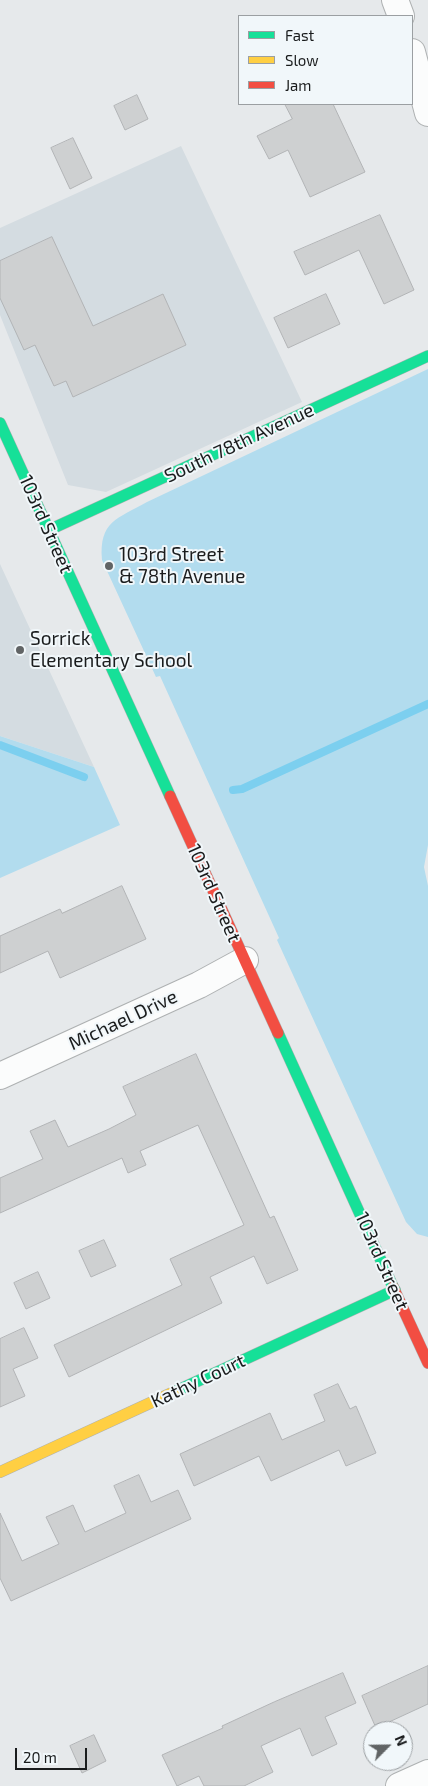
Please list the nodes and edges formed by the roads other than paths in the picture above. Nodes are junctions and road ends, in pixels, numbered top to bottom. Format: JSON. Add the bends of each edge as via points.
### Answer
{"nodes":[{"id":1,"x":395,"y":0,"type":"edge"},
{"id":2,"x":401,"y":15,"type":"edge"},
{"id":3,"x":413,"y":56,"type":"edge"},
{"id":4,"x":428,"y":113,"type":"edge"},
{"id":5,"x":428,"y":356,"type":"edge"},
{"id":6,"x":0,"y":423,"type":"edge"},
{"id":7,"x":49,"y":530,"type":"junction"},
{"id":8,"x":245,"y":960,"type":"junction"},
{"id":9,"x":0,"y":1076,"type":"edge"},
{"id":10,"x":395,"y":1290,"type":"junction"},
{"id":11,"x":428,"y":1363,"type":"edge"},
{"id":12,"x":0,"y":1472,"type":"edge"},
{"id":13,"x":428,"y":1773,"type":"edge"},
{"id":14,"x":399,"y":1786,"type":"edge"}],
"edges":[{"from":1,"to":2,"type":"street"},
{"from":3,"to":4,"type":"street"},
{"from":5,"to":7,"type":"street","name":"South 78th Avenue"},
{"from":6,"to":7,"type":"street","name":"103rd Street"},
{"from":7,"to":8,"type":"street","name":"103rd Street"},
{"from":8,"to":9,"type":"street","name":"Michael Drive","via":[[199,985]]},
{"from":8,"to":10,"type":"street","name":"103rd Street"},
{"from":10,"to":11,"type":"street","name":"103rd Street"},
{"from":10,"to":12,"type":"street","name":"Kathy Court"},
{"from":13,"to":14,"type":"street"}]}
